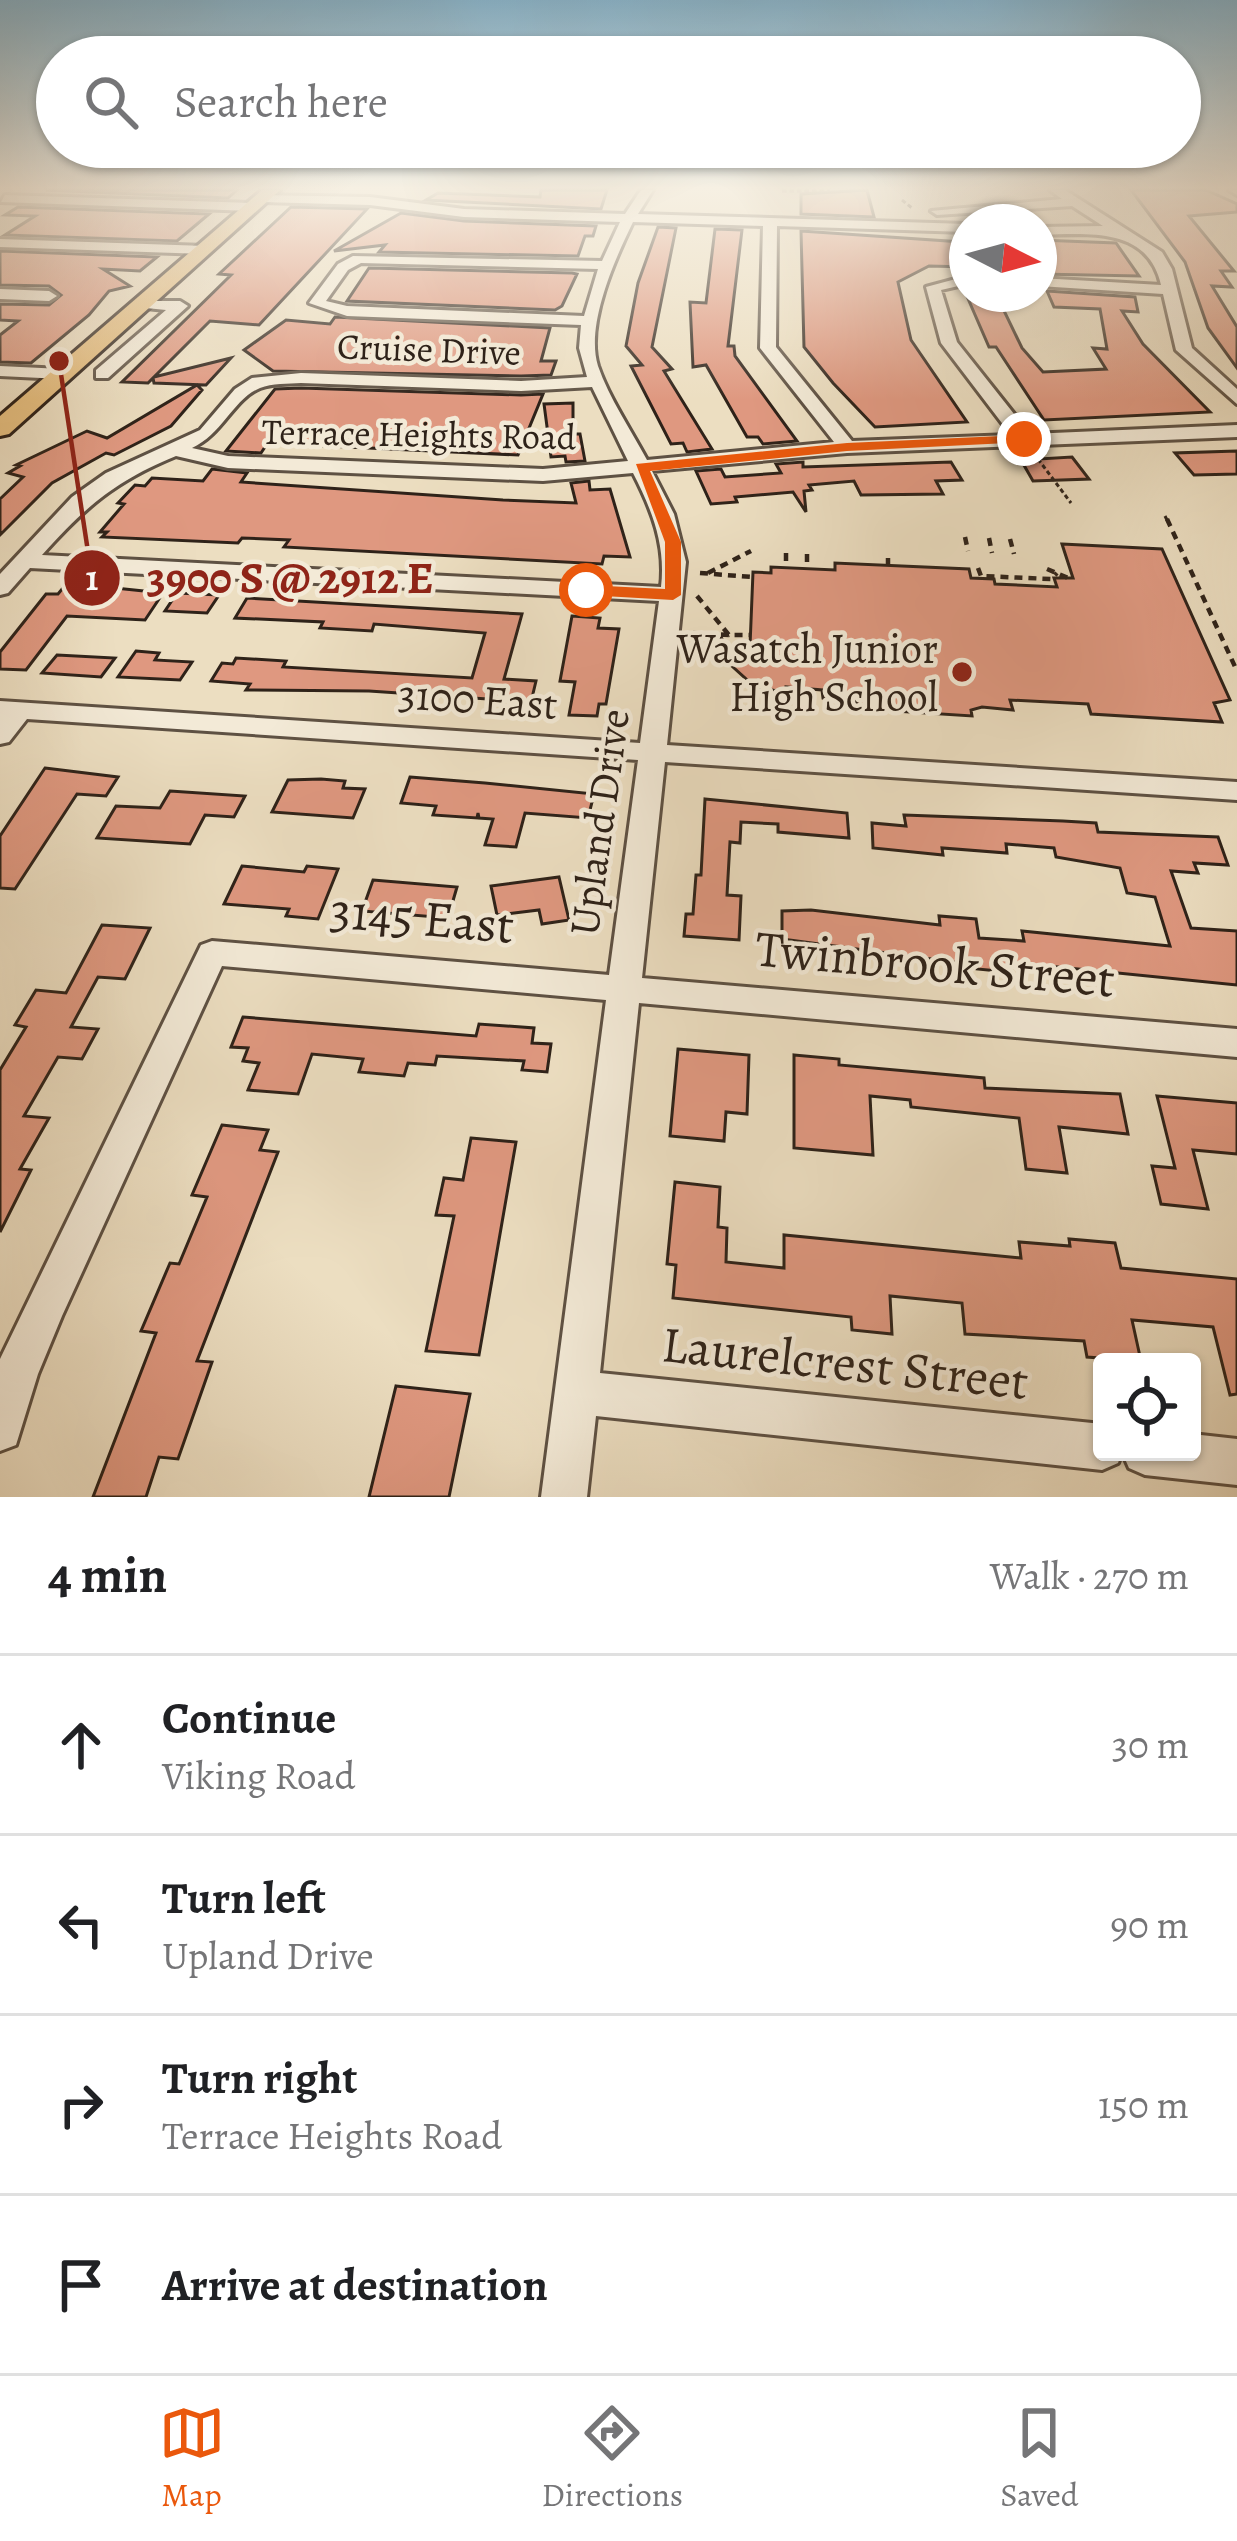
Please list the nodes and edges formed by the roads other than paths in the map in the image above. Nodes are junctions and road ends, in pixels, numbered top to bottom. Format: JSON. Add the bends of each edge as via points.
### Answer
{"nodes":[{"id":1,"x":193,"y":260,"type":"edge"},
{"id":2,"x":356,"y":260,"type":"edge"},
{"id":3,"x":394,"y":260,"type":"edge"},
{"id":4,"x":612,"y":260,"type":"edge"},
{"id":5,"x":769,"y":260,"type":"edge"},
{"id":6,"x":1159,"y":260,"type":"edge"},
{"id":7,"x":610,"y":265,"type":"junction"},
{"id":8,"x":949,"y":282,"type":"edge"},
{"id":9,"x":1057,"y":283,"type":"edge"},
{"id":10,"x":1169,"y":290,"type":"junction"},
{"id":11,"x":0,"y":294,"type":"edge"},
{"id":12,"x":49,"y":296,"type":"dead end"},
{"id":13,"x":141,"y":304,"type":"junction"},
{"id":14,"x":591,"y":320,"type":"junction"},
{"id":15,"x":0,"y":371,"type":"edge"},
{"id":16,"x":62,"y":374,"type":"junction"},
{"id":17,"x":102,"y":374,"type":"dead end"},
{"id":18,"x":598,"y":382,"type":"junction"},
{"id":19,"x":1237,"y":399,"type":"edge"},
{"id":20,"x":0,"y":429,"type":"edge"},
{"id":21,"x":1237,"y":430,"type":"edge"},
{"id":22,"x":1026,"y":442,"type":"junction"},
{"id":23,"x":847,"y":447,"type":"junction"},
{"id":24,"x":176,"y":449,"type":"junction"},
{"id":25,"x":641,"y":467,"type":"junction"},
{"id":26,"x":25,"y":561,"type":"junction"},
{"id":27,"x":694,"y":584,"type":"junction"},
{"id":28,"x":0,"y":588,"type":"edge"},
{"id":29,"x":10,"y":710,"type":"edge"},
{"id":30,"x":0,"y":736,"type":"edge"},
{"id":31,"x":655,"y":753,"type":"junction"},
{"id":32,"x":1237,"y":791,"type":"edge"},
{"id":33,"x":623,"y":986,"type":"junction"},
{"id":34,"x":1237,"y":1043,"type":"edge"},
{"id":35,"x":576,"y":1392,"type":"junction"},
{"id":36,"x":0,"y":1429,"type":"edge"},
{"id":37,"x":1093,"y":1447,"type":"edge"},
{"id":38,"x":1201,"y":1458,"type":"edge"},
{"id":39,"x":1237,"y":1462,"type":"edge"},
{"id":40,"x":564,"y":1497,"type":"edge"}],
"edges":[{"from":1,"to":13,"type":"main road"},
{"from":2,"to":14,"type":"street","via":[[319,298],[322,308]]},
{"from":3,"to":7,"type":"street"},
{"from":4,"to":7,"type":"street","name":"Upland Drive"},
{"from":5,"to":23,"type":"street","via":[[768,348]]},
{"from":6,"to":10,"type":"street"},
{"from":7,"to":14,"type":"street","name":"Upland Drive"},
{"from":8,"to":22,"type":"street","via":[[933,291],[949,344]]},
{"from":9,"to":10,"type":"street"},
{"from":10,"to":19,"type":"street","via":[[1184,350]]},
{"from":11,"to":12,"type":"street"},
{"from":13,"to":16,"type":"main road"},
{"from":13,"to":17,"type":"street","via":[[180,306]]},
{"from":14,"to":18,"type":"street","name":"Upland Drive","via":[[585,352]]},
{"from":15,"to":16,"type":"street"},
{"from":16,"to":20,"type":"main road"},
{"from":18,"to":24,"type":"street","name":"Cruise Drive","via":[[258,382],[207,434]]},
{"from":18,"to":25,"type":"street","name":"Upland Drive"},
{"from":21,"to":22,"type":"street","name":"Terrace Heights Road"},
{"from":22,"to":23,"type":"street","name":"Terrace Heights Road"},
{"from":23,"to":25,"type":"street","name":"Terrace Heights Road"},
{"from":24,"to":25,"type":"street","name":"Terrace Heights Road","via":[[228,462],[519,475]]},
{"from":24,"to":26,"type":"street","via":[[95,488]]},
{"from":25,"to":27,"type":"street","name":"Upland Drive"},
{"from":26,"to":27,"type":"street"},
{"from":26,"to":28,"type":"street"},
{"from":27,"to":31,"type":"street","name":"Upland Drive"},
{"from":29,"to":30,"type":"street"},
{"from":29,"to":31,"type":"street","name":"3100 East"},
{"from":31,"to":32,"type":"street","name":"3100 East"},
{"from":31,"to":33,"type":"street","name":"Upland Drive"},
{"from":33,"to":34,"type":"street","name":"Twinbrook Street"},
{"from":33,"to":35,"type":"street","name":"Upland Drive"},
{"from":33,"to":36,"type":"street","name":"3145 East","via":[[212,953],[45,1307]]},
{"from":35,"to":37,"type":"street","name":"Laurelcrest Street"},
{"from":35,"to":40,"type":"street","name":"Upland Drive"},
{"from":38,"to":39,"type":"street"}]}
